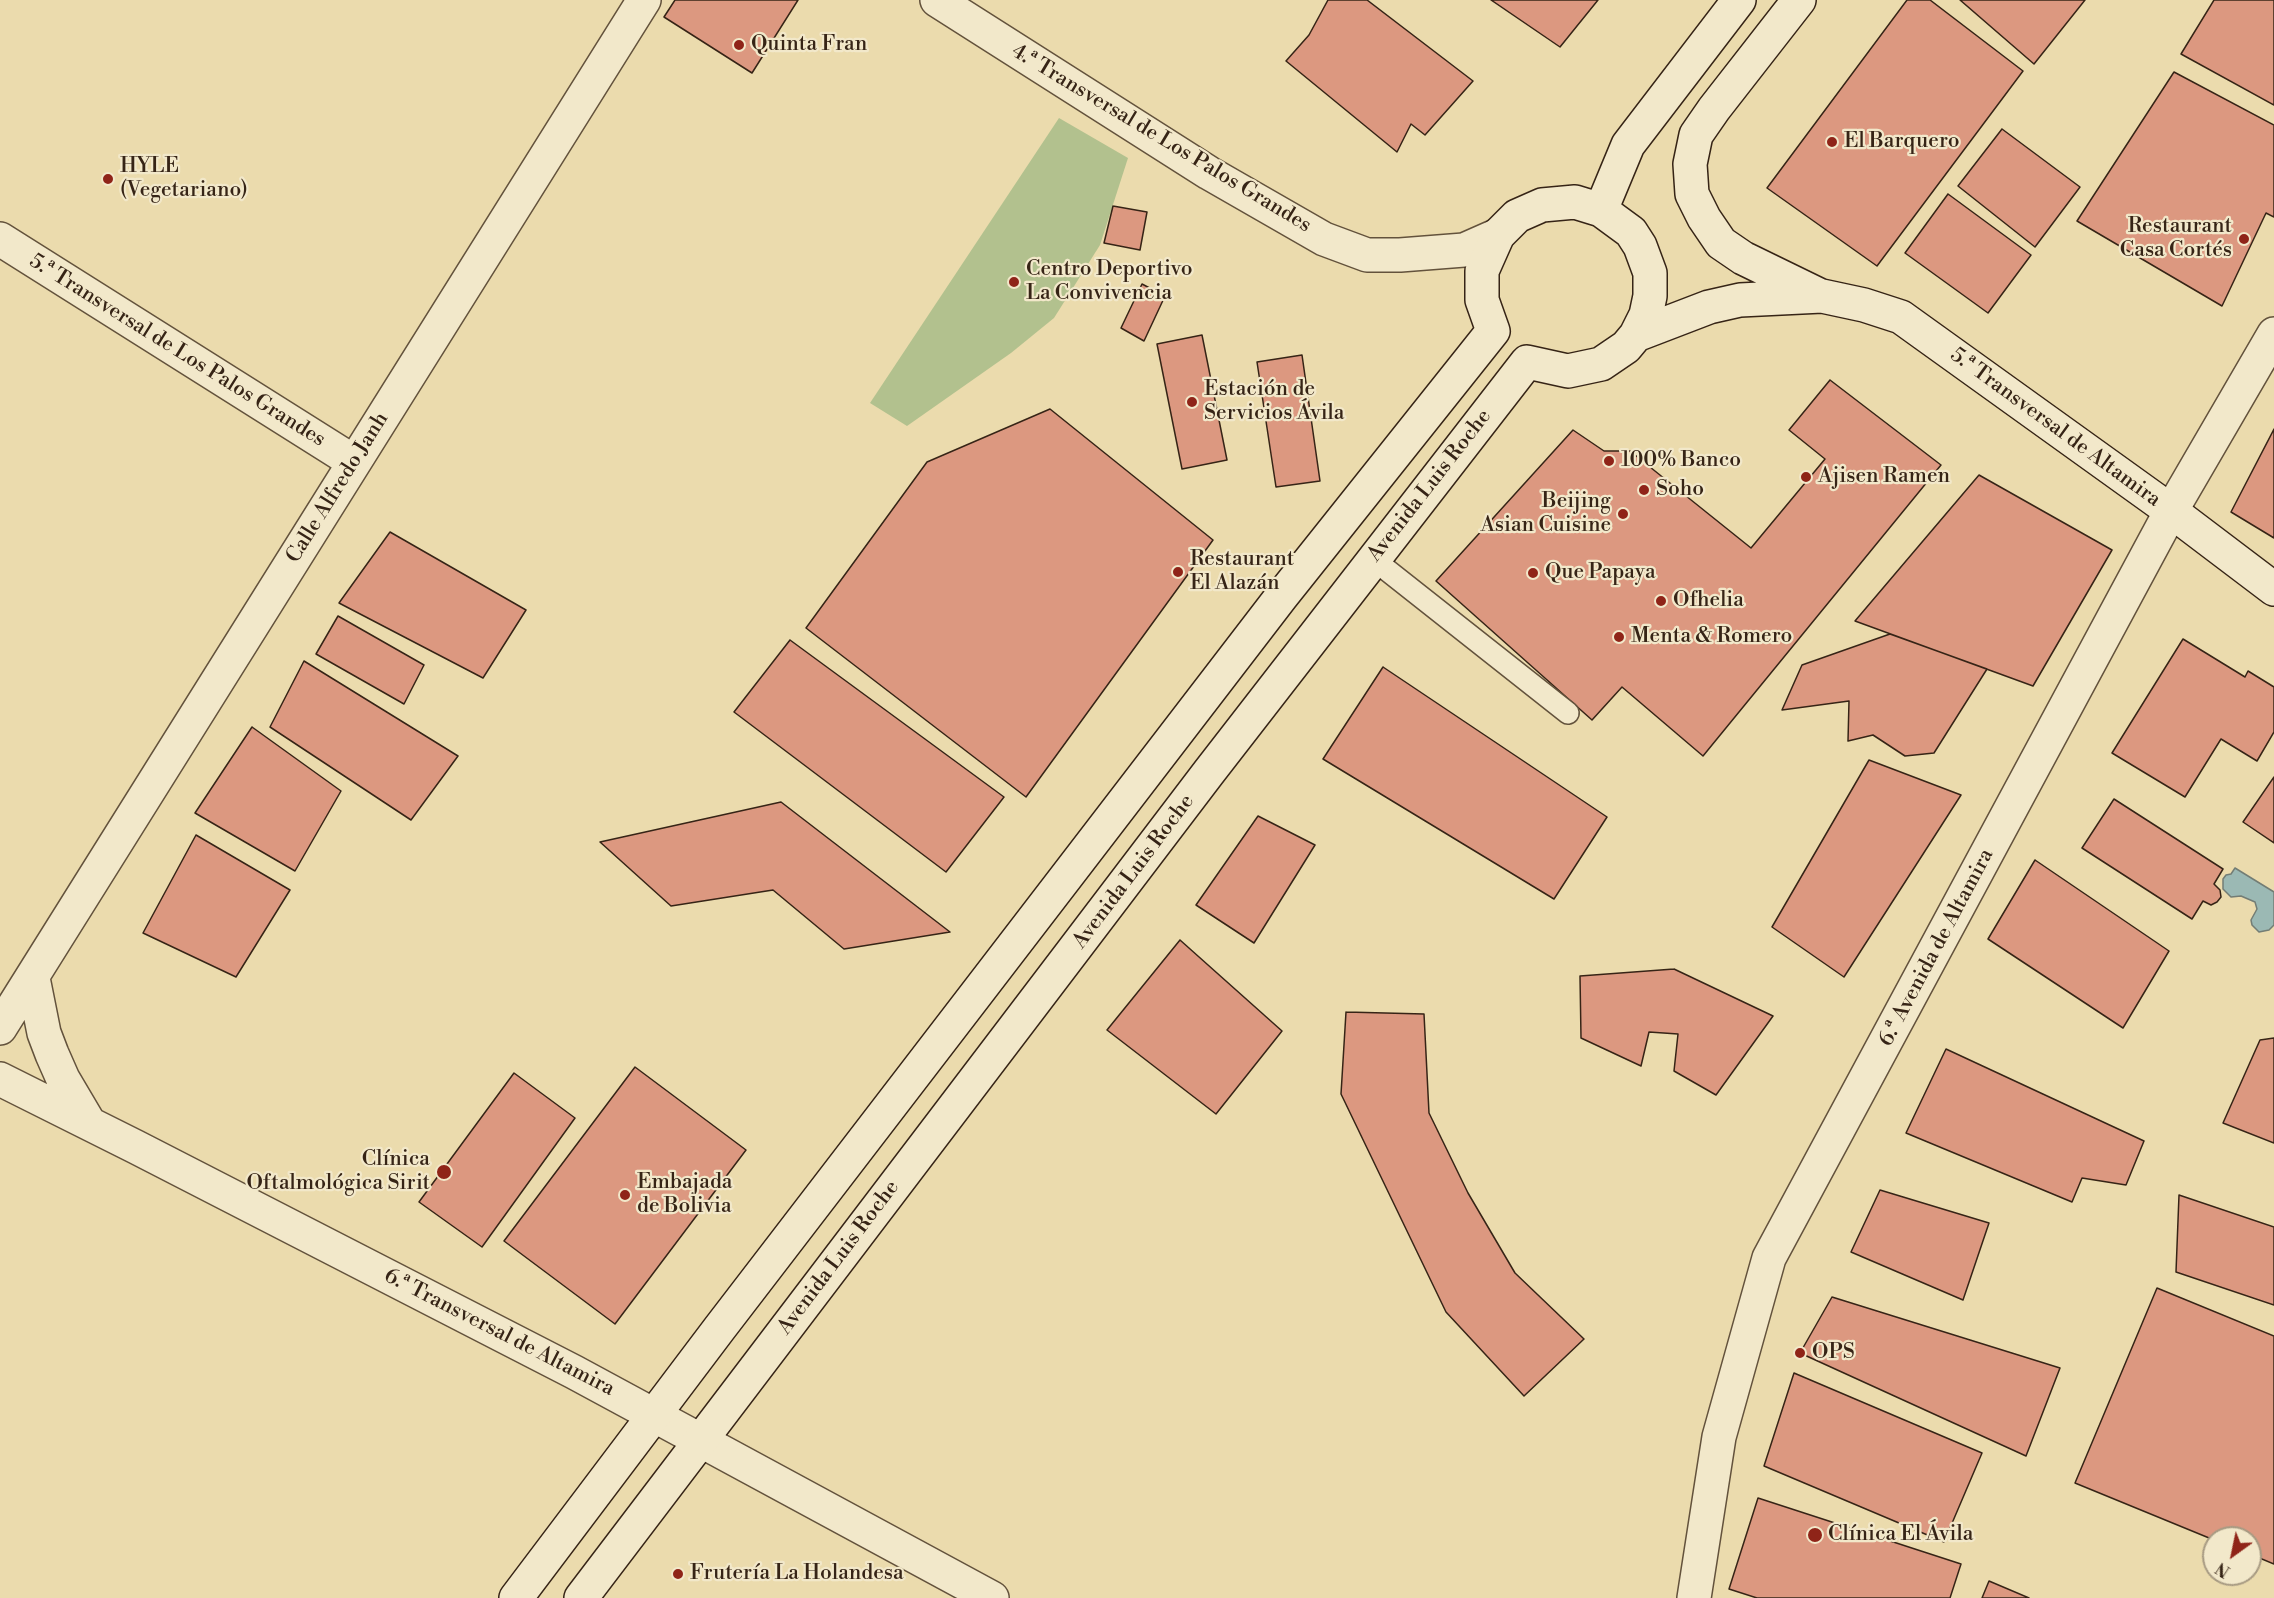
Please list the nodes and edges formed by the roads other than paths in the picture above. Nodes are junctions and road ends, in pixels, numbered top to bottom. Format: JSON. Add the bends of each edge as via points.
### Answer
{"nodes":[{"id":1,"x":644,"y":0,"type":"edge"},
{"id":2,"x":936,"y":0,"type":"edge"},
{"id":3,"x":1739,"y":0,"type":"edge"},
{"id":4,"x":1799,"y":0,"type":"edge"},
{"id":5,"x":1601,"y":210,"type":"junction"},
{"id":6,"x":1498,"y":235,"type":"junction"},
{"id":7,"x":0,"y":239,"type":"edge"},
{"id":8,"x":1822,"y":296,"type":"junction"},
{"id":9,"x":2274,"y":334,"type":"edge"},
{"id":10,"x":1636,"y":335,"type":"junction"},
{"id":11,"x":354,"y":462,"type":"junction"},
{"id":12,"x":2171,"y":511,"type":"junction"},
{"id":13,"x":1373,"y":559,"type":"junction"},
{"id":14,"x":2274,"y":589,"type":"edge"},
{"id":15,"x":1568,"y":713,"type":"dead end"},
{"id":16,"x":33,"y":978,"type":"junction"},
{"id":17,"x":0,"y":1028,"type":"edge"},
{"id":18,"x":0,"y":1079,"type":"edge"},
{"id":19,"x":89,"y":1123,"type":"junction"},
{"id":20,"x":656,"y":1415,"type":"junction"},
{"id":21,"x":700,"y":1441,"type":"junction"},
{"id":22,"x":516,"y":1598,"type":"edge"},
{"id":23,"x":581,"y":1598,"type":"edge"},
{"id":24,"x":992,"y":1598,"type":"edge"},
{"id":25,"x":1694,"y":1598,"type":"edge"}],
"edges":[{"from":1,"to":11,"type":"main road","name":"Calle Alfredo Janh"},
{"from":2,"to":6,"type":"main road","name":"4.ª Transversal de Los Palos Grandes","via":[[1209,173],[1324,239],[1367,255],[1400,255],[1464,250]]},
{"from":3,"to":5,"type":"main road","via":[[1628,145]]},
{"from":4,"to":8,"type":"main road","name":"5.ª Transversal de Altamira","via":[[1696,135],[1690,164],[1692,194],[1721,243],[1743,258]]},
{"from":5,"to":6,"type":"main road","name":"Avenida Luis Roche","via":[[1575,202],[1542,205],[1517,216]]},
{"from":5,"to":10,"type":"main road","name":"Avenida Luis Roche","via":[[1631,232],[1650,273],[1646,315]]},
{"from":6,"to":20,"type":"main road","name":"Avenida Luis Roche","via":[[1482,270],[1482,300],[1493,331],[1281,597]]},
{"from":7,"to":11,"type":"main road","name":"5.ª Transversal de Los Palos Grandes"},
{"from":8,"to":10,"type":"main road","name":"5.ª Transversal de Altamira","via":[[1740,300],[1709,307]]},
{"from":8,"to":12,"type":"main road","name":"5.ª Transversal de Altamira","via":[[1901,317]]},
{"from":9,"to":12,"type":"main road","name":"6.ª Avenida de Altamira"},
{"from":10,"to":13,"type":"main road","name":"Avenida Luis Roche","via":[[1626,348],[1601,364],[1568,371],[1527,362]]},
{"from":11,"to":16,"type":"main road","name":"Calle Alfredo Janh"},
{"from":12,"to":14,"type":"main road","name":"5.ª Transversal de Altamira"},
{"from":12,"to":25,"type":"main road","name":"6.ª Avenida de Altamira","via":[[1769,1258],[1719,1437]]},
{"from":13,"to":15,"type":"lane"},
{"from":13,"to":21,"type":"main road","name":"Avenida Luis Roche"},
{"from":16,"to":17,"type":"main road","name":"Calle Alfredo Janh"},
{"from":16,"to":19,"type":"main road","via":[[52,1054]]},
{"from":18,"to":19,"type":"main road","name":"6.ª Transversal de Altamira"},
{"from":19,"to":20,"type":"main road","name":"6.ª Transversal de Altamira"},
{"from":20,"to":21,"type":"main road","name":"6.ª Transversal de Altamira"},
{"from":20,"to":22,"type":"main road","name":"Avenida Luis Roche"},
{"from":21,"to":23,"type":"main road","name":"Avenida Luis Roche"},
{"from":21,"to":24,"type":"main road","name":"6.ª Transversal de Altamira"}]}
